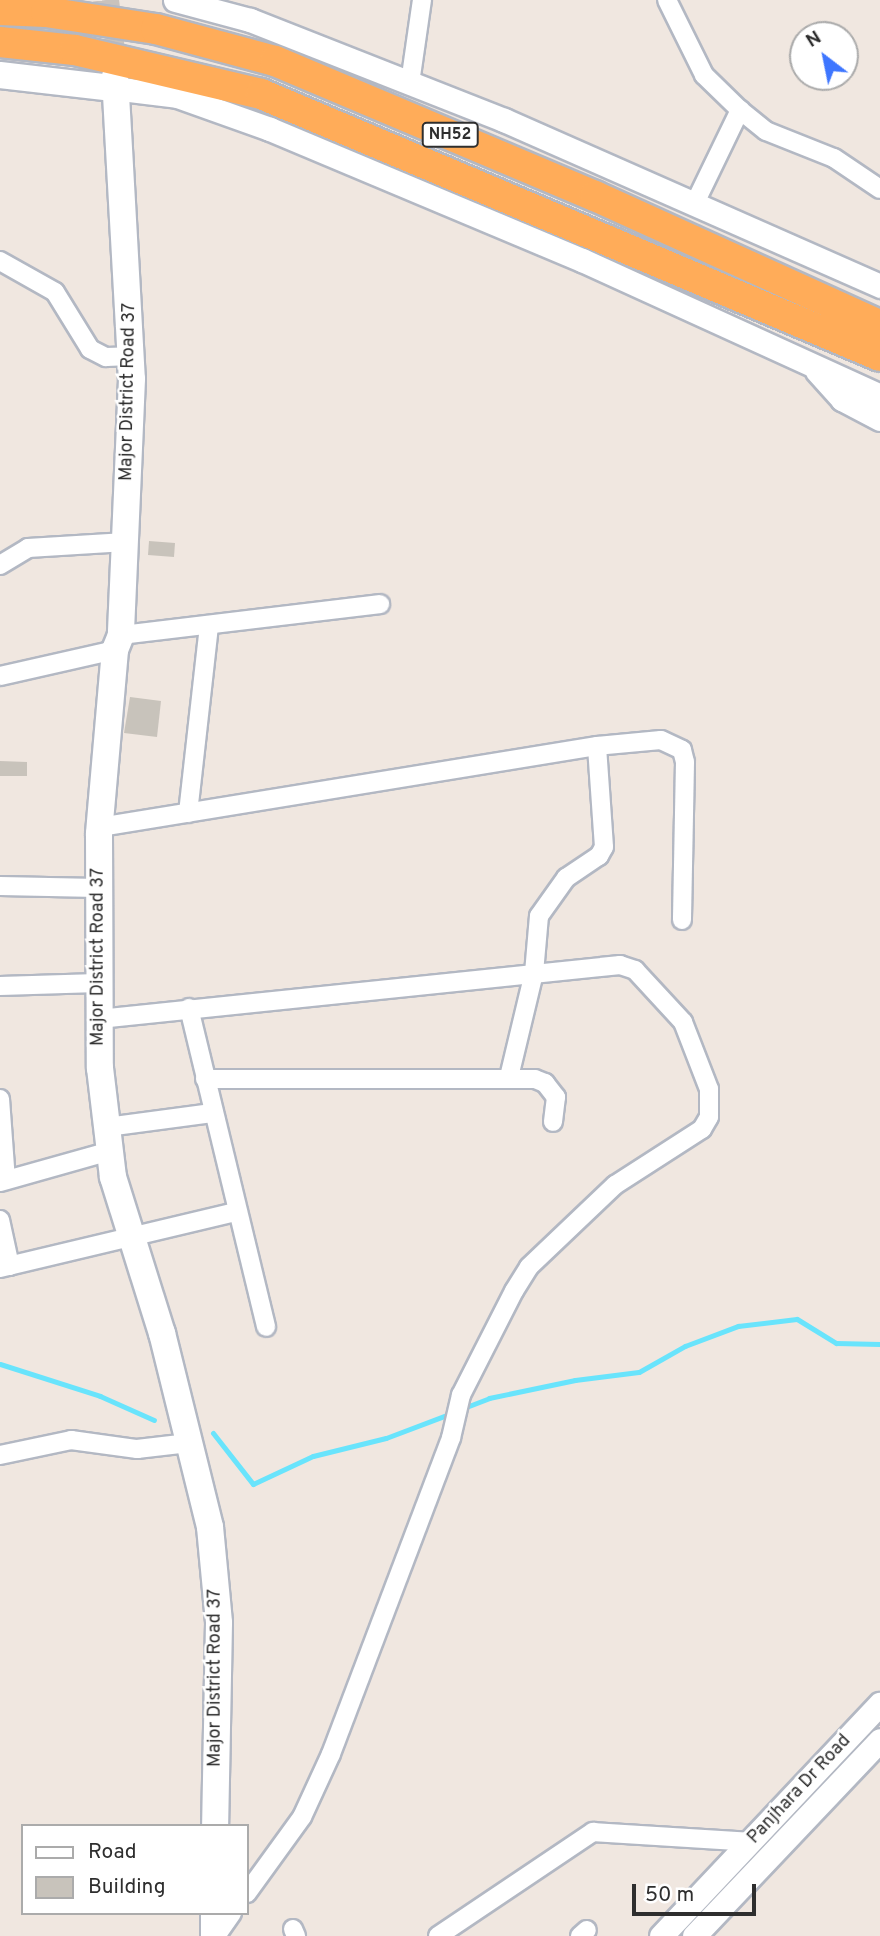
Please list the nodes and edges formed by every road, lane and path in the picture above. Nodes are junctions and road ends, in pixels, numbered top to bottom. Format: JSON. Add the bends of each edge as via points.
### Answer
{"nodes":[{"id":1,"x":175,"y":0,"type":"edge"},
{"id":2,"x":422,"y":0,"type":"edge"},
{"id":3,"x":667,"y":0,"type":"edge"},
{"id":4,"x":0,"y":10,"type":"edge"},
{"id":5,"x":0,"y":42,"type":"edge"},
{"id":6,"x":0,"y":75,"type":"edge"},
{"id":7,"x":114,"y":83,"type":"junction"},
{"id":8,"x":410,"y":83,"type":"junction"},
{"id":9,"x":740,"y":110,"type":"junction"},
{"id":10,"x":880,"y":189,"type":"edge"},
{"id":11,"x":694,"y":205,"type":"junction"},
{"id":12,"x":0,"y":261,"type":"edge"},
{"id":13,"x":880,"y":286,"type":"edge"},
{"id":14,"x":880,"y":326,"type":"edge"},
{"id":15,"x":131,"y":356,"type":"junction"},
{"id":16,"x":880,"y":356,"type":"edge"},
{"id":17,"x":811,"y":364,"type":"junction"},
{"id":18,"x":880,"y":396,"type":"edge"},
{"id":19,"x":880,"y":419,"type":"edge"},
{"id":20,"x":126,"y":542,"type":"junction"},
{"id":21,"x":0,"y":565,"type":"edge"},
{"id":22,"x":380,"y":604,"type":"dead end"},
{"id":23,"x":209,"y":625,"type":"junction"},
{"id":24,"x":118,"y":642,"type":"junction"},
{"id":25,"x":0,"y":676,"type":"edge"},
{"id":26,"x":597,"y":747,"type":"junction"},
{"id":27,"x":188,"y":813,"type":"junction"},
{"id":28,"x":100,"y":827,"type":"junction"},
{"id":29,"x":0,"y":886,"type":"edge"},
{"id":30,"x":98,"y":888,"type":"junction"},
{"id":31,"x":682,"y":920,"type":"dead end"},
{"id":32,"x":534,"y":973,"type":"junction"},
{"id":33,"x":98,"y":983,"type":"junction"},
{"id":34,"x":0,"y":986,"type":"edge"},
{"id":35,"x":189,"y":1008,"type":"junction"},
{"id":36,"x":99,"y":1019,"type":"junction"},
{"id":37,"x":509,"y":1077,"type":"junction"},
{"id":38,"x":205,"y":1079,"type":"junction"},
{"id":39,"x":0,"y":1098,"type":"edge"},
{"id":40,"x":212,"y":1113,"type":"junction"},
{"id":41,"x":553,"y":1122,"type":"dead end"},
{"id":42,"x":108,"y":1139,"type":"junction"},
{"id":43,"x":3,"y":1181,"type":"edge"},
{"id":44,"x":235,"y":1212,"type":"junction"},
{"id":45,"x":0,"y":1220,"type":"edge"},
{"id":46,"x":132,"y":1237,"type":"junction"},
{"id":47,"x":5,"y":1267,"type":"edge"},
{"id":48,"x":266,"y":1327,"type":"dead end"},
{"id":49,"x":189,"y":1443,"type":"junction"},
{"id":50,"x":0,"y":1455,"type":"edge"},
{"id":51,"x":880,"y":1704,"type":"edge"},
{"id":52,"x":880,"y":1740,"type":"edge"},
{"id":53,"x":215,"y":1824,"type":"edge"},
{"id":54,"x":752,"y":1842,"type":"junction"},
{"id":55,"x":248,"y":1893,"type":"edge"},
{"id":56,"x":214,"y":1915,"type":"edge"},
{"id":57,"x":231,"y":1915,"type":"edge"},
{"id":58,"x":215,"y":1936,"type":"edge"},
{"id":59,"x":438,"y":1936,"type":"edge"},
{"id":60,"x":661,"y":1936,"type":"edge"},
{"id":61,"x":694,"y":1936,"type":"edge"}],
"edges":[{"from":1,"to":8,"type":"street","via":[[250,20]]},
{"from":2,"to":8,"type":"street"},
{"from":3,"to":9,"type":"street","via":[[704,75]]},
{"from":4,"to":14,"type":"highway","number":"NH52","via":[[46,12],[156,29],[275,61],[595,196]]},
{"from":5,"to":16,"type":"highway","number":"NH52","via":[[75,50],[261,94]]},
{"from":6,"to":7,"type":"main road"},
{"from":7,"to":15,"type":"main road","name":"Major District Road 37"},
{"from":7,"to":17,"type":"street","via":[[177,96],[270,129],[582,260]]},
{"from":8,"to":11,"type":"street"},
{"from":9,"to":10,"type":"street","via":[[766,131],[834,158]]},
{"from":9,"to":11,"type":"street"},
{"from":11,"to":13,"type":"street"},
{"from":12,"to":15,"type":"street","via":[[55,292],[90,349],[106,357]]},
{"from":15,"to":20,"type":"main road","name":"Major District Road 37"},
{"from":17,"to":18,"type":"street"},
{"from":17,"to":19,"type":"street","via":[[842,399]]},
{"from":20,"to":21,"type":"street","via":[[28,548]]},
{"from":20,"to":24,"type":"main road","name":"Major District Road 37"},
{"from":22,"to":23,"type":"street"},
{"from":23,"to":24,"type":"street"},
{"from":23,"to":27,"type":"street"},
{"from":24,"to":25,"type":"street"},
{"from":24,"to":28,"type":"main road","name":"Major District Road 37"},
{"from":26,"to":27,"type":"street"},
{"from":26,"to":31,"type":"street","via":[[650,739],[673,743],[681,750],[685,762]]},
{"from":26,"to":32,"type":"street","via":[[604,847],[566,878],[539,916]]},
{"from":27,"to":28,"type":"street"},
{"from":28,"to":30,"type":"main road","name":"Major District Road 37"},
{"from":29,"to":30,"type":"street"},
{"from":30,"to":33,"type":"main road","name":"Major District Road 37"},
{"from":32,"to":35,"type":"street"},
{"from":32,"to":37,"type":"street"},
{"from":32,"to":55,"type":"street","via":[[620,965],[635,970],[683,1022],[709,1089],[709,1117],[702,1129],[615,1185],[570,1224],[529,1267],[514,1291],[461,1395],[451,1438],[331,1754],[302,1817]]},
{"from":33,"to":34,"type":"street"},
{"from":33,"to":36,"type":"main road","name":"Major District Road 37"},
{"from":35,"to":36,"type":"street"},
{"from":35,"to":38,"type":"street"},
{"from":36,"to":42,"type":"main road","name":"Major District Road 37"},
{"from":37,"to":38,"type":"street"},
{"from":37,"to":41,"type":"street","via":[[545,1083],[556,1097]]},
{"from":38,"to":40,"type":"street"},
{"from":39,"to":43,"type":"street"},
{"from":40,"to":42,"type":"street"},
{"from":40,"to":44,"type":"street"},
{"from":42,"to":43,"type":"street"},
{"from":42,"to":46,"type":"main road","name":"Major District Road 37"},
{"from":44,"to":46,"type":"street"},
{"from":44,"to":48,"type":"street"},
{"from":45,"to":47,"type":"street"},
{"from":46,"to":47,"type":"street"},
{"from":46,"to":49,"type":"main road","name":"Major District Road 37"},
{"from":49,"to":50,"type":"street","via":[[137,1448],[71,1440]]},
{"from":49,"to":53,"type":"main road","name":"Major District Road 37","via":[[210,1527],[219,1623]]},
{"from":51,"to":54,"type":"street","name":"Panjhara Dr Road"},
{"from":52,"to":61,"type":"street","name":"Panjhara Dr Road"},
{"from":54,"to":59,"type":"street","via":[[593,1832]]},
{"from":54,"to":60,"type":"street","name":"Panjhara Dr Road"},
{"from":56,"to":58,"type":"main road"},
{"from":57,"to":58,"type":"street"}]}
